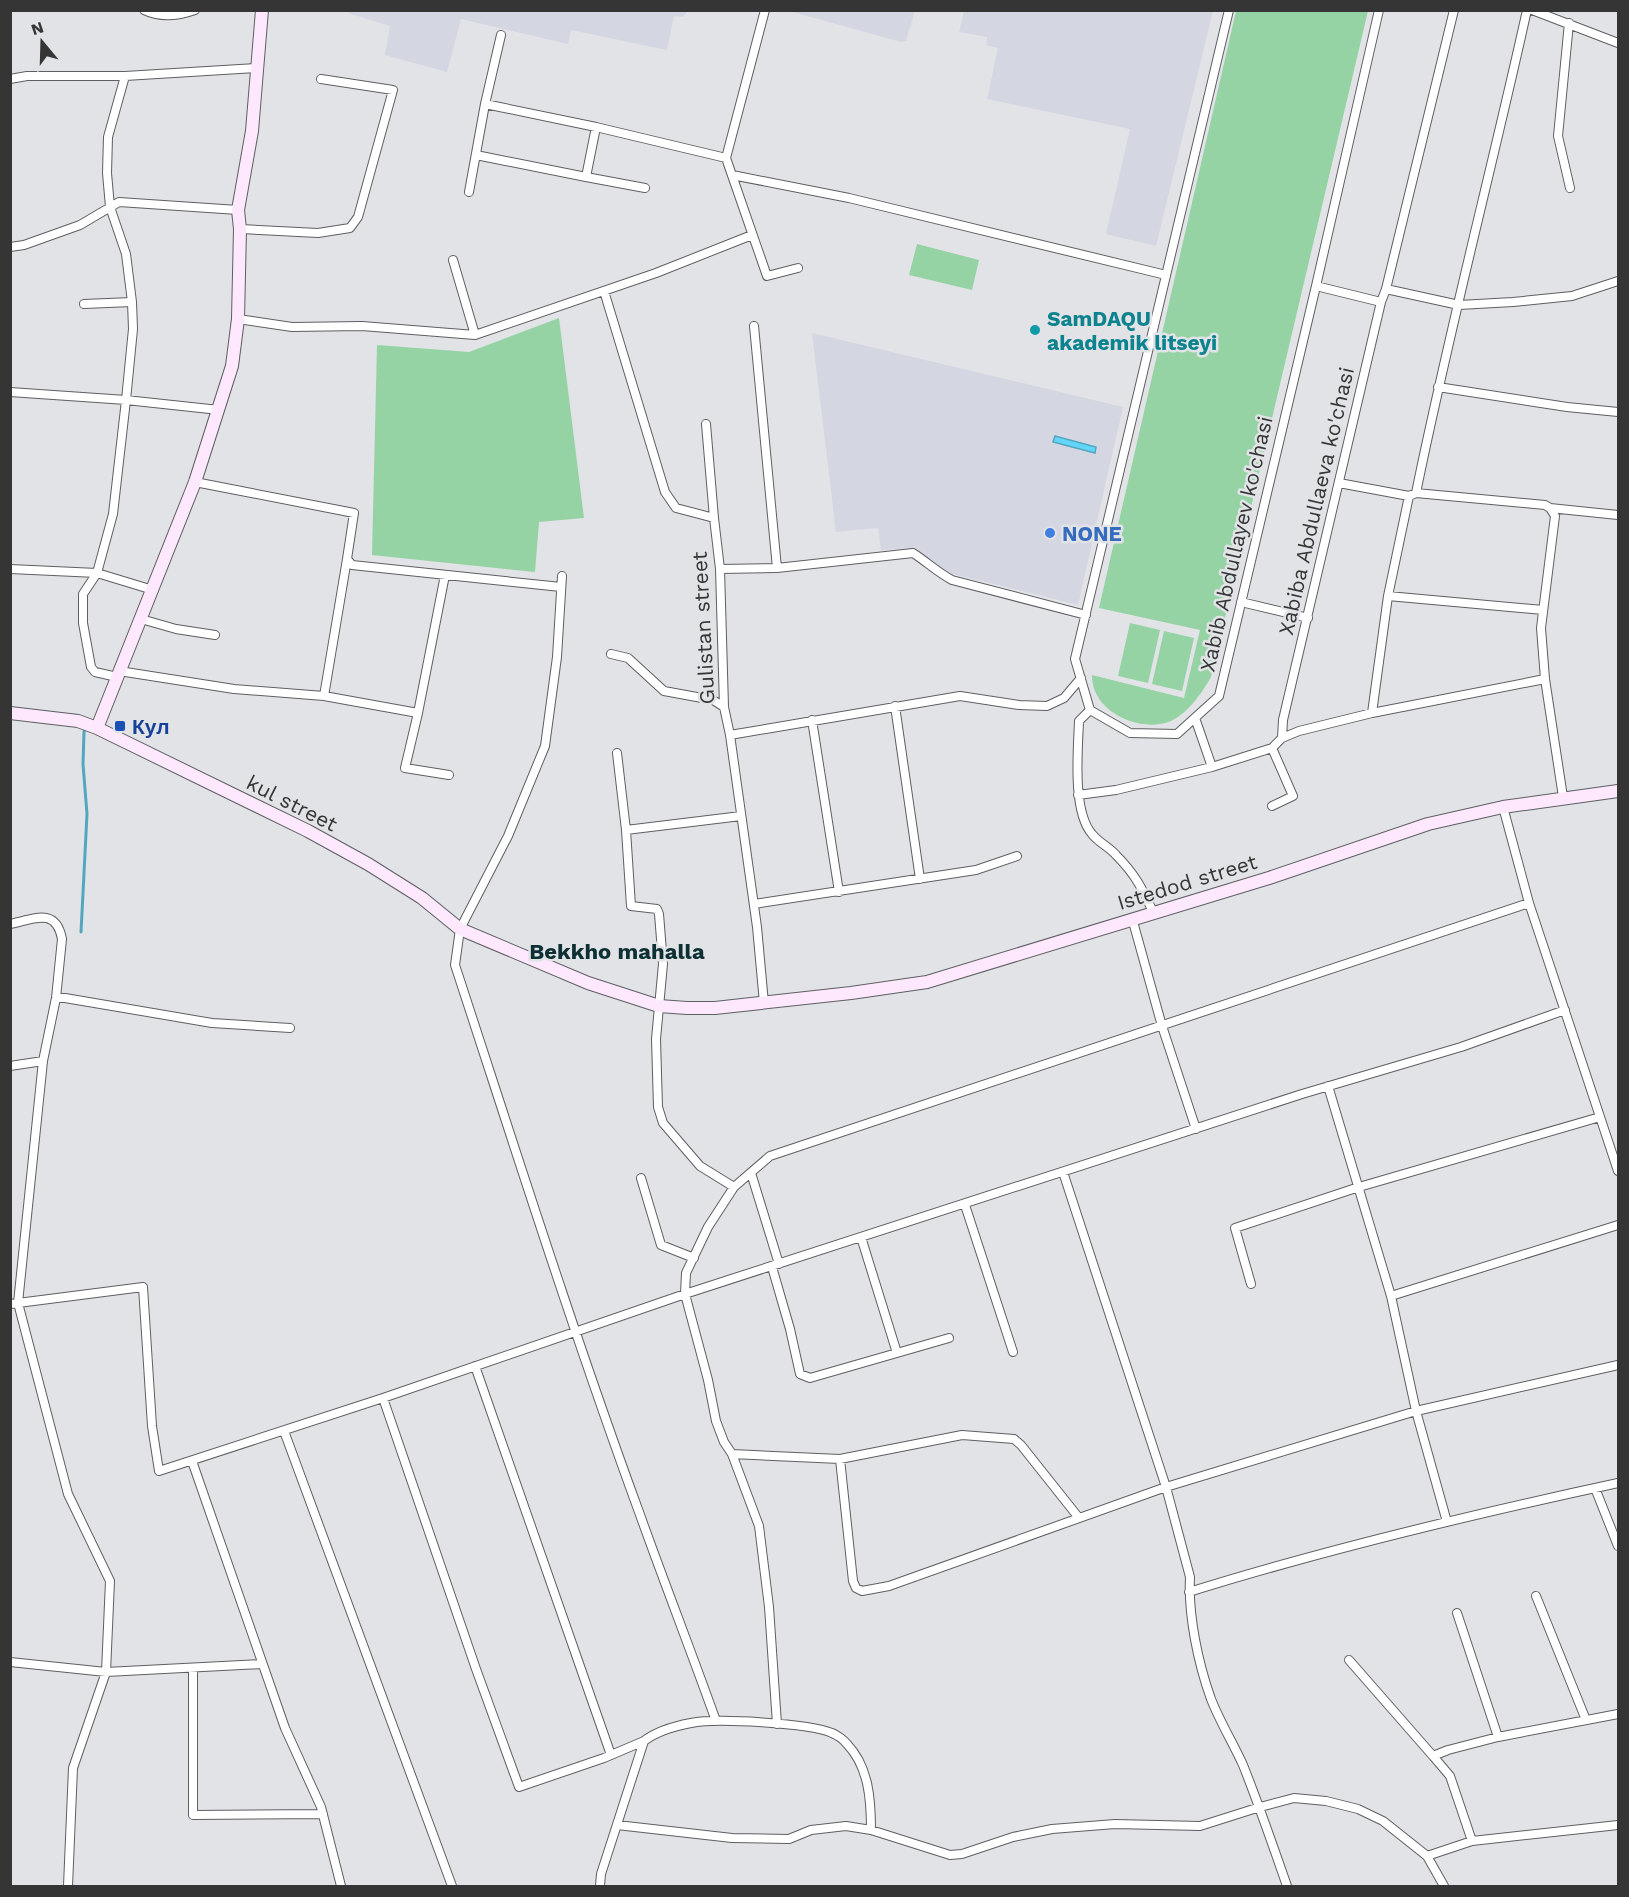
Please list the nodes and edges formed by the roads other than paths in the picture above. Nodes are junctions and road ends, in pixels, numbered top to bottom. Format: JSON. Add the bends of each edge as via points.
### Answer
{"nodes":[{"id":1,"x":195,"y":10,"type":"edge"},
{"id":2,"x":262,"y":10,"type":"edge"},
{"id":3,"x":765,"y":10,"type":"edge"},
{"id":4,"x":1229,"y":10,"type":"edge"},
{"id":5,"x":1379,"y":10,"type":"edge"},
{"id":6,"x":1454,"y":10,"type":"edge"},
{"id":7,"x":1527,"y":10,"type":"edge"},
{"id":8,"x":1532,"y":10,"type":"edge"},
{"id":9,"x":145,"y":11,"type":"edge"},
{"id":10,"x":1569,"y":23,"type":"junction"},
{"id":11,"x":501,"y":35,"type":"dead end"},
{"id":12,"x":1618,"y":43,"type":"edge"},
{"id":13,"x":257,"y":68,"type":"junction"},
{"id":14,"x":125,"y":76,"type":"junction"},
{"id":15,"x":10,"y":79,"type":"edge"},
{"id":16,"x":321,"y":79,"type":"dead end"},
{"id":17,"x":485,"y":104,"type":"junction"},
{"id":18,"x":596,"y":127,"type":"junction"},
{"id":19,"x":476,"y":155,"type":"junction"},
{"id":20,"x":726,"y":158,"type":"junction"},
{"id":21,"x":732,"y":175,"type":"junction"},
{"id":22,"x":586,"y":177,"type":"junction"},
{"id":23,"x":645,"y":188,"type":"dead end"},
{"id":24,"x":1570,"y":188,"type":"dead end"},
{"id":25,"x":469,"y":192,"type":"dead end"},
{"id":26,"x":110,"y":207,"type":"junction"},
{"id":27,"x":238,"y":210,"type":"junction"},
{"id":28,"x":240,"y":229,"type":"junction"},
{"id":29,"x":752,"y":235,"type":"junction"},
{"id":30,"x":10,"y":247,"type":"edge"},
{"id":31,"x":453,"y":260,"type":"dead end"},
{"id":32,"x":798,"y":268,"type":"dead end"},
{"id":33,"x":1166,"y":275,"type":"junction"},
{"id":34,"x":1618,"y":281,"type":"edge"},
{"id":35,"x":1317,"y":286,"type":"junction"},
{"id":36,"x":1386,"y":289,"type":"junction"},
{"id":37,"x":604,"y":291,"type":"junction"},
{"id":38,"x":132,"y":302,"type":"junction"},
{"id":39,"x":1381,"y":302,"type":"junction"},
{"id":40,"x":84,"y":304,"type":"dead end"},
{"id":41,"x":1459,"y":305,"type":"junction"},
{"id":42,"x":238,"y":319,"type":"junction"},
{"id":43,"x":754,"y":326,"type":"dead end"},
{"id":44,"x":475,"y":335,"type":"junction"},
{"id":45,"x":1438,"y":387,"type":"junction"},
{"id":46,"x":10,"y":392,"type":"edge"},
{"id":47,"x":126,"y":400,"type":"junction"},
{"id":48,"x":219,"y":410,"type":"junction"},
{"id":49,"x":1618,"y":412,"type":"edge"},
{"id":50,"x":706,"y":424,"type":"dead end"},
{"id":51,"x":195,"y":482,"type":"junction"},
{"id":52,"x":1339,"y":483,"type":"junction"},
{"id":53,"x":1413,"y":494,"type":"junction"},
{"id":54,"x":1550,"y":508,"type":"junction"},
{"id":55,"x":1618,"y":515,"type":"edge"},
{"id":56,"x":714,"y":518,"type":"junction"},
{"id":57,"x":347,"y":559,"type":"junction"},
{"id":58,"x":777,"y":568,"type":"junction"},
{"id":59,"x":10,"y":569,"type":"edge"},
{"id":60,"x":720,"y":569,"type":"junction"},
{"id":61,"x":97,"y":573,"type":"junction"},
{"id":62,"x":445,"y":575,"type":"junction"},
{"id":63,"x":562,"y":576,"type":"dead end"},
{"id":64,"x":561,"y":587,"type":"junction"},
{"id":65,"x":153,"y":590,"type":"junction"},
{"id":66,"x":1388,"y":596,"type":"junction"},
{"id":67,"x":1241,"y":602,"type":"junction"},
{"id":68,"x":1543,"y":610,"type":"junction"},
{"id":69,"x":1086,"y":615,"type":"junction"},
{"id":70,"x":1308,"y":618,"type":"junction"},
{"id":71,"x":141,"y":619,"type":"junction"},
{"id":72,"x":215,"y":635,"type":"dead end"},
{"id":73,"x":611,"y":654,"type":"dead end"},
{"id":74,"x":118,"y":674,"type":"junction"},
{"id":75,"x":1081,"y":678,"type":"junction"},
{"id":76,"x":1545,"y":679,"type":"junction"},
{"id":77,"x":324,"y":696,"type":"junction"},
{"id":78,"x":895,"y":706,"type":"junction"},
{"id":79,"x":723,"y":707,"type":"junction"},
{"id":80,"x":1090,"y":710,"type":"junction"},
{"id":81,"x":10,"y":713,"type":"edge"},
{"id":82,"x":418,"y":713,"type":"junction"},
{"id":83,"x":1372,"y":713,"type":"junction"},
{"id":84,"x":1195,"y":718,"type":"junction"},
{"id":85,"x":812,"y":720,"type":"junction"},
{"id":86,"x":97,"y":728,"type":"junction"},
{"id":87,"x":730,"y":735,"type":"junction"},
{"id":88,"x":1282,"y":738,"type":"junction"},
{"id":89,"x":1272,"y":748,"type":"junction"},
{"id":90,"x":617,"y":753,"type":"dead end"},
{"id":91,"x":1212,"y":767,"type":"junction"},
{"id":92,"x":449,"y":775,"type":"dead end"},
{"id":93,"x":1618,"y":791,"type":"edge"},
{"id":94,"x":1078,"y":795,"type":"junction"},
{"id":95,"x":1563,"y":797,"type":"junction"},
{"id":96,"x":1272,"y":806,"type":"dead end"},
{"id":97,"x":1503,"y":807,"type":"junction"},
{"id":98,"x":741,"y":816,"type":"junction"},
{"id":99,"x":626,"y":830,"type":"junction"},
{"id":100,"x":1017,"y":856,"type":"dead end"},
{"id":101,"x":920,"y":879,"type":"junction"},
{"id":102,"x":839,"y":892,"type":"junction"},
{"id":103,"x":1529,"y":903,"type":"junction"},
{"id":104,"x":754,"y":904,"type":"junction"},
{"id":105,"x":1153,"y":912,"type":"junction"},
{"id":106,"x":1132,"y":918,"type":"junction"},
{"id":107,"x":11,"y":924,"type":"edge"},
{"id":108,"x":460,"y":929,"type":"junction"},
{"id":109,"x":56,"y":998,"type":"junction"},
{"id":110,"x":764,"y":1003,"type":"junction"},
{"id":111,"x":659,"y":1006,"type":"junction"},
{"id":112,"x":1565,"y":1010,"type":"junction"},
{"id":113,"x":1161,"y":1026,"type":"junction"},
{"id":114,"x":290,"y":1028,"type":"dead end"},
{"id":115,"x":43,"y":1060,"type":"junction"},
{"id":116,"x":10,"y":1066,"type":"edge"},
{"id":117,"x":1328,"y":1086,"type":"junction"},
{"id":118,"x":1600,"y":1117,"type":"junction"},
{"id":119,"x":1196,"y":1129,"type":"junction"},
{"id":120,"x":1618,"y":1171,"type":"edge"},
{"id":121,"x":1063,"y":1172,"type":"junction"},
{"id":122,"x":751,"y":1173,"type":"junction"},
{"id":123,"x":641,"y":1179,"type":"dead end"},
{"id":124,"x":734,"y":1187,"type":"junction"},
{"id":125,"x":1359,"y":1187,"type":"junction"},
{"id":126,"x":965,"y":1205,"type":"junction"},
{"id":127,"x":1618,"y":1225,"type":"edge"},
{"id":128,"x":861,"y":1237,"type":"junction"},
{"id":129,"x":693,"y":1258,"type":"junction"},
{"id":130,"x":775,"y":1265,"type":"junction"},
{"id":131,"x":1251,"y":1284,"type":"dead end"},
{"id":132,"x":685,"y":1294,"type":"junction"},
{"id":133,"x":1391,"y":1296,"type":"junction"},
{"id":134,"x":14,"y":1303,"type":"edge"},
{"id":135,"x":575,"y":1331,"type":"junction"},
{"id":136,"x":949,"y":1338,"type":"dead end"},
{"id":137,"x":1013,"y":1352,"type":"dead end"},
{"id":138,"x":897,"y":1353,"type":"junction"},
{"id":139,"x":1618,"y":1365,"type":"edge"},
{"id":140,"x":475,"y":1366,"type":"junction"},
{"id":141,"x":383,"y":1398,"type":"junction"},
{"id":142,"x":1416,"y":1411,"type":"junction"},
{"id":143,"x":284,"y":1431,"type":"junction"},
{"id":144,"x":732,"y":1454,"type":"junction"},
{"id":145,"x":840,"y":1459,"type":"junction"},
{"id":146,"x":192,"y":1461,"type":"junction"},
{"id":147,"x":1618,"y":1483,"type":"edge"},
{"id":148,"x":1166,"y":1487,"type":"junction"},
{"id":149,"x":1595,"y":1488,"type":"junction"},
{"id":150,"x":1079,"y":1518,"type":"junction"},
{"id":151,"x":1447,"y":1522,"type":"junction"},
{"id":152,"x":1618,"y":1546,"type":"edge"},
{"id":153,"x":1189,"y":1592,"type":"junction"},
{"id":154,"x":1536,"y":1596,"type":"dead end"},
{"id":155,"x":1457,"y":1613,"type":"dead end"},
{"id":156,"x":1349,"y":1660,"type":"dead end"},
{"id":157,"x":10,"y":1662,"type":"edge"},
{"id":158,"x":262,"y":1664,"type":"junction"},
{"id":159,"x":193,"y":1668,"type":"junction"},
{"id":160,"x":106,"y":1672,"type":"junction"},
{"id":161,"x":1618,"y":1714,"type":"edge"},
{"id":162,"x":1586,"y":1720,"type":"junction"},
{"id":163,"x":716,"y":1721,"type":"junction"},
{"id":164,"x":777,"y":1724,"type":"junction"},
{"id":165,"x":1498,"y":1737,"type":"junction"},
{"id":166,"x":644,"y":1741,"type":"junction"},
{"id":167,"x":611,"y":1755,"type":"junction"},
{"id":168,"x":1433,"y":1756,"type":"junction"},
{"id":169,"x":1260,"y":1807,"type":"junction"},
{"id":170,"x":323,"y":1814,"type":"junction"},
{"id":171,"x":617,"y":1825,"type":"junction"},
{"id":172,"x":1618,"y":1825,"type":"edge"},
{"id":173,"x":871,"y":1830,"type":"junction"},
{"id":174,"x":1472,"y":1840,"type":"junction"},
{"id":175,"x":1427,"y":1856,"type":"junction"},
{"id":176,"x":68,"y":1887,"type":"edge"},
{"id":177,"x":341,"y":1887,"type":"edge"},
{"id":178,"x":452,"y":1887,"type":"edge"},
{"id":179,"x":600,"y":1887,"type":"edge"},
{"id":180,"x":1287,"y":1887,"type":"edge"},
{"id":181,"x":1444,"y":1887,"type":"edge"}],
"edges":[{"from":1,"to":9,"type":"street","via":[[171,16]]},
{"from":2,"to":13,"type":"street"},
{"from":3,"to":20,"type":"street"},
{"from":4,"to":33,"type":"street"},
{"from":5,"to":35,"type":"street","name":"Xabib Abdullayev ko'chasi"},
{"from":6,"to":36,"type":"street","name":"Xabiba Abdullaeva ko'chasi"},
{"from":7,"to":41,"type":"street"},
{"from":8,"to":10,"type":"street"},
{"from":10,"to":12,"type":"street"},
{"from":10,"to":24,"type":"street","via":[[1558,136]]},
{"from":11,"to":17,"type":"street"},
{"from":13,"to":14,"type":"street"},
{"from":13,"to":27,"type":"street","via":[[252,131]]},
{"from":14,"to":15,"type":"street"},
{"from":14,"to":26,"type":"street","via":[[108,137]]},
{"from":16,"to":28,"type":"street","via":[[393,90],[358,217],[350,228],[318,233]]},
{"from":17,"to":18,"type":"street"},
{"from":17,"to":19,"type":"street"},
{"from":18,"to":20,"type":"street"},
{"from":18,"to":22,"type":"street"},
{"from":19,"to":22,"type":"street"},
{"from":19,"to":25,"type":"street"},
{"from":20,"to":21,"type":"street"},
{"from":21,"to":29,"type":"street"},
{"from":21,"to":33,"type":"street","via":[[849,198]]},
{"from":22,"to":23,"type":"street"},
{"from":26,"to":27,"type":"street","via":[[119,202]]},
{"from":26,"to":30,"type":"street","via":[[80,225]]},
{"from":26,"to":38,"type":"street","via":[[126,254]]},
{"from":27,"to":28,"type":"street"},
{"from":28,"to":42,"type":"street"},
{"from":29,"to":32,"type":"street","via":[[767,276]]},
{"from":29,"to":37,"type":"street"},
{"from":31,"to":44,"type":"street"},
{"from":33,"to":69,"type":"street"},
{"from":34,"to":41,"type":"street","via":[[1572,296]]},
{"from":35,"to":39,"type":"street"},
{"from":35,"to":67,"type":"street","name":"Xabib Abdullayev ko'chasi"},
{"from":36,"to":39,"type":"street","name":"Xabiba Abdullaeva ko'chasi"},
{"from":36,"to":41,"type":"street"},
{"from":37,"to":44,"type":"street"},
{"from":37,"to":56,"type":"street","via":[[664,492],[676,508]]},
{"from":38,"to":40,"type":"street"},
{"from":38,"to":47,"type":"street"},
{"from":39,"to":52,"type":"street","name":"Xabiba Abdullaeva ko'chasi"},
{"from":41,"to":45,"type":"street"},
{"from":42,"to":44,"type":"street","via":[[292,327],[362,326]]},
{"from":42,"to":48,"type":"street","via":[[232,366]]},
{"from":43,"to":58,"type":"street"},
{"from":45,"to":49,"type":"street","via":[[1567,408]]},
{"from":45,"to":53,"type":"street"},
{"from":46,"to":47,"type":"street"},
{"from":47,"to":48,"type":"street"},
{"from":47,"to":61,"type":"street","via":[[113,514]]},
{"from":48,"to":51,"type":"street"},
{"from":50,"to":56,"type":"street","name":"Gulistan street"},
{"from":51,"to":57,"type":"street","via":[[354,513]]},
{"from":51,"to":65,"type":"street"},
{"from":52,"to":53,"type":"street"},
{"from":52,"to":70,"type":"street","name":"Xabiba Abdullaeva ko'chasi"},
{"from":53,"to":54,"type":"street"},
{"from":53,"to":66,"type":"street"},
{"from":54,"to":55,"type":"street"},
{"from":54,"to":68,"type":"street","via":[[1555,516]]},
{"from":56,"to":60,"type":"street","name":"Gulistan street"},
{"from":57,"to":62,"type":"street","via":[[352,565]]},
{"from":57,"to":77,"type":"street"},
{"from":58,"to":60,"type":"street"},
{"from":58,"to":69,"type":"street","via":[[913,553],[952,580]]},
{"from":59,"to":61,"type":"street"},
{"from":60,"to":79,"type":"street","name":"Gulistan street"},
{"from":61,"to":65,"type":"street"},
{"from":61,"to":74,"type":"street","via":[[83,594],[83,623],[91,666],[95,672]]},
{"from":62,"to":64,"type":"street"},
{"from":62,"to":82,"type":"street"},
{"from":63,"to":64,"type":"street"},
{"from":64,"to":108,"type":"street","via":[[557,657],[545,746],[508,836]]},
{"from":65,"to":71,"type":"street"},
{"from":66,"to":68,"type":"street"},
{"from":66,"to":83,"type":"street"},
{"from":67,"to":70,"type":"street"},
{"from":67,"to":84,"type":"street","name":"Xabib Abdullayev ko'chasi","via":[[1219,696]]},
{"from":68,"to":76,"type":"street"},
{"from":69,"to":75,"type":"street","via":[[1075,659]]},
{"from":70,"to":88,"type":"street","name":"Xabiba Abdullaeva ko'chasi"},
{"from":71,"to":72,"type":"street"},
{"from":71,"to":74,"type":"street"},
{"from":73,"to":79,"type":"street","via":[[628,658],[664,691],[713,700]]},
{"from":74,"to":77,"type":"street"},
{"from":74,"to":86,"type":"street"},
{"from":75,"to":78,"type":"street","via":[[1064,698],[1047,706],[960,696]]},
{"from":75,"to":80,"type":"street"},
{"from":76,"to":83,"type":"street"},
{"from":76,"to":95,"type":"street"},
{"from":77,"to":82,"type":"street"},
{"from":78,"to":85,"type":"street"},
{"from":78,"to":101,"type":"street"},
{"from":79,"to":87,"type":"street","name":"Gulistan street"},
{"from":80,"to":84,"type":"street","name":"Xabib Abdullayev ko'chasi","via":[[1130,733],[1177,734]]},
{"from":80,"to":94,"type":"street","via":[[1079,721]]},
{"from":81,"to":86,"type":"street","name":"kul street","via":[[78,721]]},
{"from":82,"to":92,"type":"street","via":[[405,768]]},
{"from":83,"to":88,"type":"street"},
{"from":84,"to":91,"type":"street"},
{"from":85,"to":87,"type":"street"},
{"from":85,"to":102,"type":"street"},
{"from":86,"to":108,"type":"street","name":"kul street","via":[[328,842],[422,898]]},
{"from":87,"to":98,"type":"street","name":"Gulistan street"},
{"from":88,"to":89,"type":"street"},
{"from":89,"to":91,"type":"street"},
{"from":89,"to":96,"type":"street","via":[[1293,796]]},
{"from":90,"to":99,"type":"street"},
{"from":91,"to":94,"type":"street"},
{"from":93,"to":95,"type":"street","name":"Istedod street"},
{"from":94,"to":105,"type":"street","via":[[1091,833],[1115,853],[1140,883]]},
{"from":95,"to":97,"type":"street","name":"Istedod street"},
{"from":97,"to":103,"type":"street"},
{"from":97,"to":105,"type":"street","name":"Istedod street","via":[[1428,824]]},
{"from":98,"to":99,"type":"street"},
{"from":98,"to":104,"type":"street","name":"Gulistan street"},
{"from":99,"to":111,"type":"street","via":[[632,906],[657,909],[659,914],[663,964]]},
{"from":100,"to":101,"type":"street","via":[[976,870]]},
{"from":101,"to":102,"type":"street"},
{"from":102,"to":104,"type":"street"},
{"from":103,"to":112,"type":"street"},
{"from":103,"to":113,"type":"street"},
{"from":104,"to":110,"type":"street","name":"Gulistan street"},
{"from":105,"to":106,"type":"street","name":"Istedod street"},
{"from":106,"to":110,"type":"street","name":"Istedod street","via":[[927,982]]},
{"from":106,"to":113,"type":"street"},
{"from":107,"to":109,"type":"street","via":[[46,917],[60,929]]},
{"from":108,"to":111,"type":"street","name":"kul street","via":[[588,983]]},
{"from":108,"to":135,"type":"street","via":[[455,965]]},
{"from":109,"to":114,"type":"street","via":[[212,1023]]},
{"from":109,"to":115,"type":"street"},
{"from":110,"to":111,"type":"street","name":"Istedod street","via":[[715,1008]]},
{"from":111,"to":124,"type":"street","via":[[658,1107],[663,1124],[700,1166]]},
{"from":112,"to":117,"type":"street","via":[[1461,1047]]},
{"from":112,"to":118,"type":"street"},
{"from":113,"to":119,"type":"street"},
{"from":113,"to":122,"type":"street","via":[[770,1156]]},
{"from":115,"to":116,"type":"street"},
{"from":115,"to":134,"type":"street"},
{"from":117,"to":119,"type":"street"},
{"from":117,"to":125,"type":"street"},
{"from":118,"to":120,"type":"street"},
{"from":118,"to":125,"type":"street"},
{"from":119,"to":121,"type":"street"},
{"from":121,"to":126,"type":"street"},
{"from":121,"to":148,"type":"street"},
{"from":122,"to":124,"type":"street"},
{"from":122,"to":130,"type":"street"},
{"from":123,"to":129,"type":"street","via":[[661,1245]]},
{"from":124,"to":129,"type":"street"},
{"from":125,"to":131,"type":"street","via":[[1235,1228]]},
{"from":125,"to":133,"type":"street"},
{"from":126,"to":128,"type":"street"},
{"from":126,"to":137,"type":"street"},
{"from":127,"to":133,"type":"street"},
{"from":128,"to":130,"type":"street"},
{"from":128,"to":138,"type":"street"},
{"from":129,"to":132,"type":"street","via":[[686,1274]]},
{"from":130,"to":132,"type":"street"},
{"from":130,"to":138,"type":"street","via":[[800,1374],[810,1378]]},
{"from":132,"to":135,"type":"street"},
{"from":132,"to":144,"type":"street","via":[[717,1420]]},
{"from":133,"to":142,"type":"street"},
{"from":134,"to":146,"type":"street","via":[[143,1287],[152,1426],[159,1471]]},
{"from":134,"to":160,"type":"street","via":[[68,1494],[110,1581]]},
{"from":135,"to":140,"type":"street"},
{"from":135,"to":163,"type":"street"},
{"from":136,"to":138,"type":"street"},
{"from":139,"to":142,"type":"street"},
{"from":140,"to":141,"type":"street"},
{"from":140,"to":167,"type":"street"},
{"from":141,"to":143,"type":"street"},
{"from":141,"to":167,"type":"street","via":[[519,1787]]},
{"from":142,"to":148,"type":"street"},
{"from":142,"to":151,"type":"street"},
{"from":143,"to":146,"type":"street"},
{"from":143,"to":178,"type":"street"},
{"from":144,"to":145,"type":"street"},
{"from":144,"to":164,"type":"street","via":[[759,1526]]},
{"from":145,"to":150,"type":"street","via":[[962,1435],[1014,1439]]},
{"from":145,"to":150,"type":"street","via":[[853,1581],[859,1591],[889,1586]]},
{"from":146,"to":158,"type":"street"},
{"from":147,"to":149,"type":"street"},
{"from":148,"to":150,"type":"street"},
{"from":148,"to":153,"type":"street","via":[[1190,1577]]},
{"from":149,"to":151,"type":"street"},
{"from":149,"to":152,"type":"street"},
{"from":151,"to":153,"type":"street","via":[[1269,1567]]},
{"from":153,"to":169,"type":"street","via":[[1198,1656],[1212,1700]]},
{"from":154,"to":162,"type":"street"},
{"from":155,"to":165,"type":"street"},
{"from":156,"to":168,"type":"street"},
{"from":157,"to":160,"type":"street"},
{"from":158,"to":159,"type":"street"},
{"from":158,"to":170,"type":"street"},
{"from":159,"to":160,"type":"street"},
{"from":159,"to":170,"type":"street","via":[[193,1815]]},
{"from":160,"to":176,"type":"street","via":[[73,1768]]},
{"from":161,"to":162,"type":"street"},
{"from":162,"to":165,"type":"street"},
{"from":163,"to":164,"type":"street"},
{"from":163,"to":166,"type":"street","via":[[692,1723],[653,1734]]},
{"from":164,"to":173,"type":"street","via":[[832,1733],[846,1742],[863,1768],[869,1787]]},
{"from":165,"to":168,"type":"street"},
{"from":166,"to":167,"type":"street"},
{"from":166,"to":171,"type":"street"},
{"from":168,"to":174,"type":"street","via":[[1450,1776]]},
{"from":169,"to":173,"type":"street","via":[[1200,1826],[1115,1824],[1052,1829],[950,1855]]},
{"from":169,"to":175,"type":"street","via":[[1294,1798],[1358,1809],[1383,1821]]},
{"from":169,"to":180,"type":"street"},
{"from":170,"to":177,"type":"street"},
{"from":171,"to":173,"type":"street","via":[[732,1838],[789,1839],[811,1830],[846,1827]]},
{"from":171,"to":179,"type":"street"},
{"from":172,"to":174,"type":"street"},
{"from":174,"to":175,"type":"street"},
{"from":175,"to":181,"type":"street"}]}
